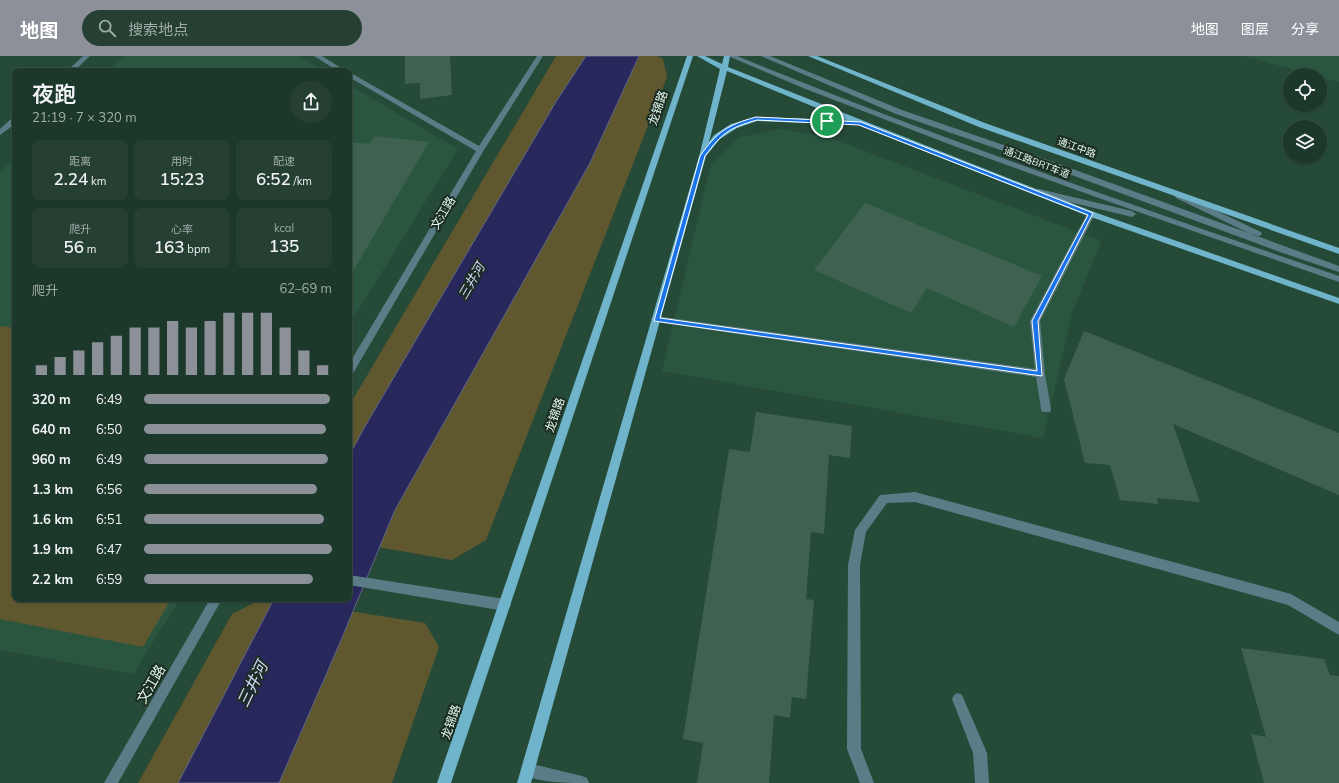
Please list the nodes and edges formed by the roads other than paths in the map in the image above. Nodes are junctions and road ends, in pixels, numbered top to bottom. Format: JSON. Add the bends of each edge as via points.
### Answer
{"nodes":[{"id":1,"x":87,"y":56,"type":"edge"},
{"id":2,"x":317,"y":56,"type":"edge"},
{"id":3,"x":540,"y":56,"type":"edge"},
{"id":4,"x":690,"y":56,"type":"edge"},
{"id":5,"x":700,"y":56,"type":"edge"},
{"id":6,"x":727,"y":56,"type":"edge"},
{"id":7,"x":731,"y":56,"type":"edge"},
{"id":8,"x":764,"y":56,"type":"edge"},
{"id":9,"x":811,"y":56,"type":"edge"},
{"id":10,"x":73,"y":68,"type":"edge"},
{"id":11,"x":338,"y":68,"type":"edge"},
{"id":12,"x":724,"y":68,"type":"junction"},
{"id":13,"x":352,"y":76,"type":"edge"},
{"id":14,"x":12,"y":123,"type":"edge"},
{"id":15,"x":860,"y":123,"type":"junction"},
{"id":16,"x":0,"y":133,"type":"edge"},
{"id":17,"x":480,"y":150,"type":"junction"},
{"id":18,"x":702,"y":156,"type":"junction"},
{"id":19,"x":1031,"y":190,"type":"junction"},
{"id":20,"x":1169,"y":191,"type":"junction"},
{"id":21,"x":1092,"y":214,"type":"junction"},
{"id":22,"x":1190,"y":228,"type":"junction"},
{"id":23,"x":1339,"y":251,"type":"edge"},
{"id":24,"x":1307,"y":258,"type":"junction"},
{"id":25,"x":1339,"y":269,"type":"edge"},
{"id":26,"x":1339,"y":279,"type":"edge"},
{"id":27,"x":1339,"y":301,"type":"edge"},
{"id":28,"x":656,"y":319,"type":"junction"},
{"id":29,"x":352,"y":367,"type":"edge"},
{"id":30,"x":1040,"y":374,"type":"junction"},
{"id":31,"x":1046,"y":408,"type":"dead end"},
{"id":32,"x":352,"y":580,"type":"edge"},
{"id":33,"x":214,"y":602,"type":"edge"},
{"id":34,"x":505,"y":605,"type":"junction"},
{"id":35,"x":1339,"y":628,"type":"edge"},
{"id":36,"x":958,"y":699,"type":"dead end"},
{"id":37,"x":526,"y":777,"type":"edge"},
{"id":38,"x":111,"y":783,"type":"edge"},
{"id":39,"x":444,"y":783,"type":"edge"},
{"id":40,"x":582,"y":783,"type":"edge"},
{"id":41,"x":867,"y":783,"type":"edge"},
{"id":42,"x":982,"y":783,"type":"edge"}],
"edges":[{"from":1,"to":10,"type":"street"},
{"from":2,"to":11,"type":"street"},
{"from":3,"to":17,"type":"street","name":"文江路"},
{"from":4,"to":34,"type":"main road","name":"龙锦路"},
{"from":5,"to":12,"type":"main road"},
{"from":6,"to":12,"type":"main road"},
{"from":7,"to":22,"type":"street","name":"通江路BRT车道","via":[[1107,200]]},
{"from":8,"to":24,"type":"street","name":"通江路BRT车道","via":[[899,112]]},
{"from":9,"to":20,"type":"main road","name":"通江中路","via":[[982,125]]},
{"from":12,"to":15,"type":"main road"},
{"from":12,"to":18,"type":"main road"},
{"from":13,"to":17,"type":"street"},
{"from":14,"to":16,"type":"street"},
{"from":15,"to":18,"type":"main road","via":[[756,119],[734,126],[717,137]]},
{"from":15,"to":19,"type":"main road"},
{"from":17,"to":29,"type":"street","name":"文江路"},
{"from":18,"to":28,"type":"main road"},
{"from":19,"to":21,"type":"main road"},
{"from":19,"to":22,"type":"street"},
{"from":20,"to":23,"type":"main road","name":"通江中路"},
{"from":20,"to":24,"type":"street"},
{"from":21,"to":27,"type":"main road"},
{"from":21,"to":30,"type":"street","via":[[1035,321]]},
{"from":22,"to":26,"type":"street","name":"通江路BRT车道"},
{"from":24,"to":25,"type":"street","name":"通江路BRT车道"},
{"from":28,"to":30,"type":"street"},
{"from":28,"to":37,"type":"main road"},
{"from":30,"to":31,"type":"street"},
{"from":32,"to":34,"type":"street"},
{"from":33,"to":38,"type":"street","name":"文江路"},
{"from":34,"to":39,"type":"main road","name":"龙锦路"},
{"from":35,"to":41,"type":"street","via":[[1291,600],[915,497],[884,498],[860,530],[854,565],[854,749]]},
{"from":36,"to":42,"type":"street","via":[[980,753]]},
{"from":37,"to":40,"type":"street"}]}
